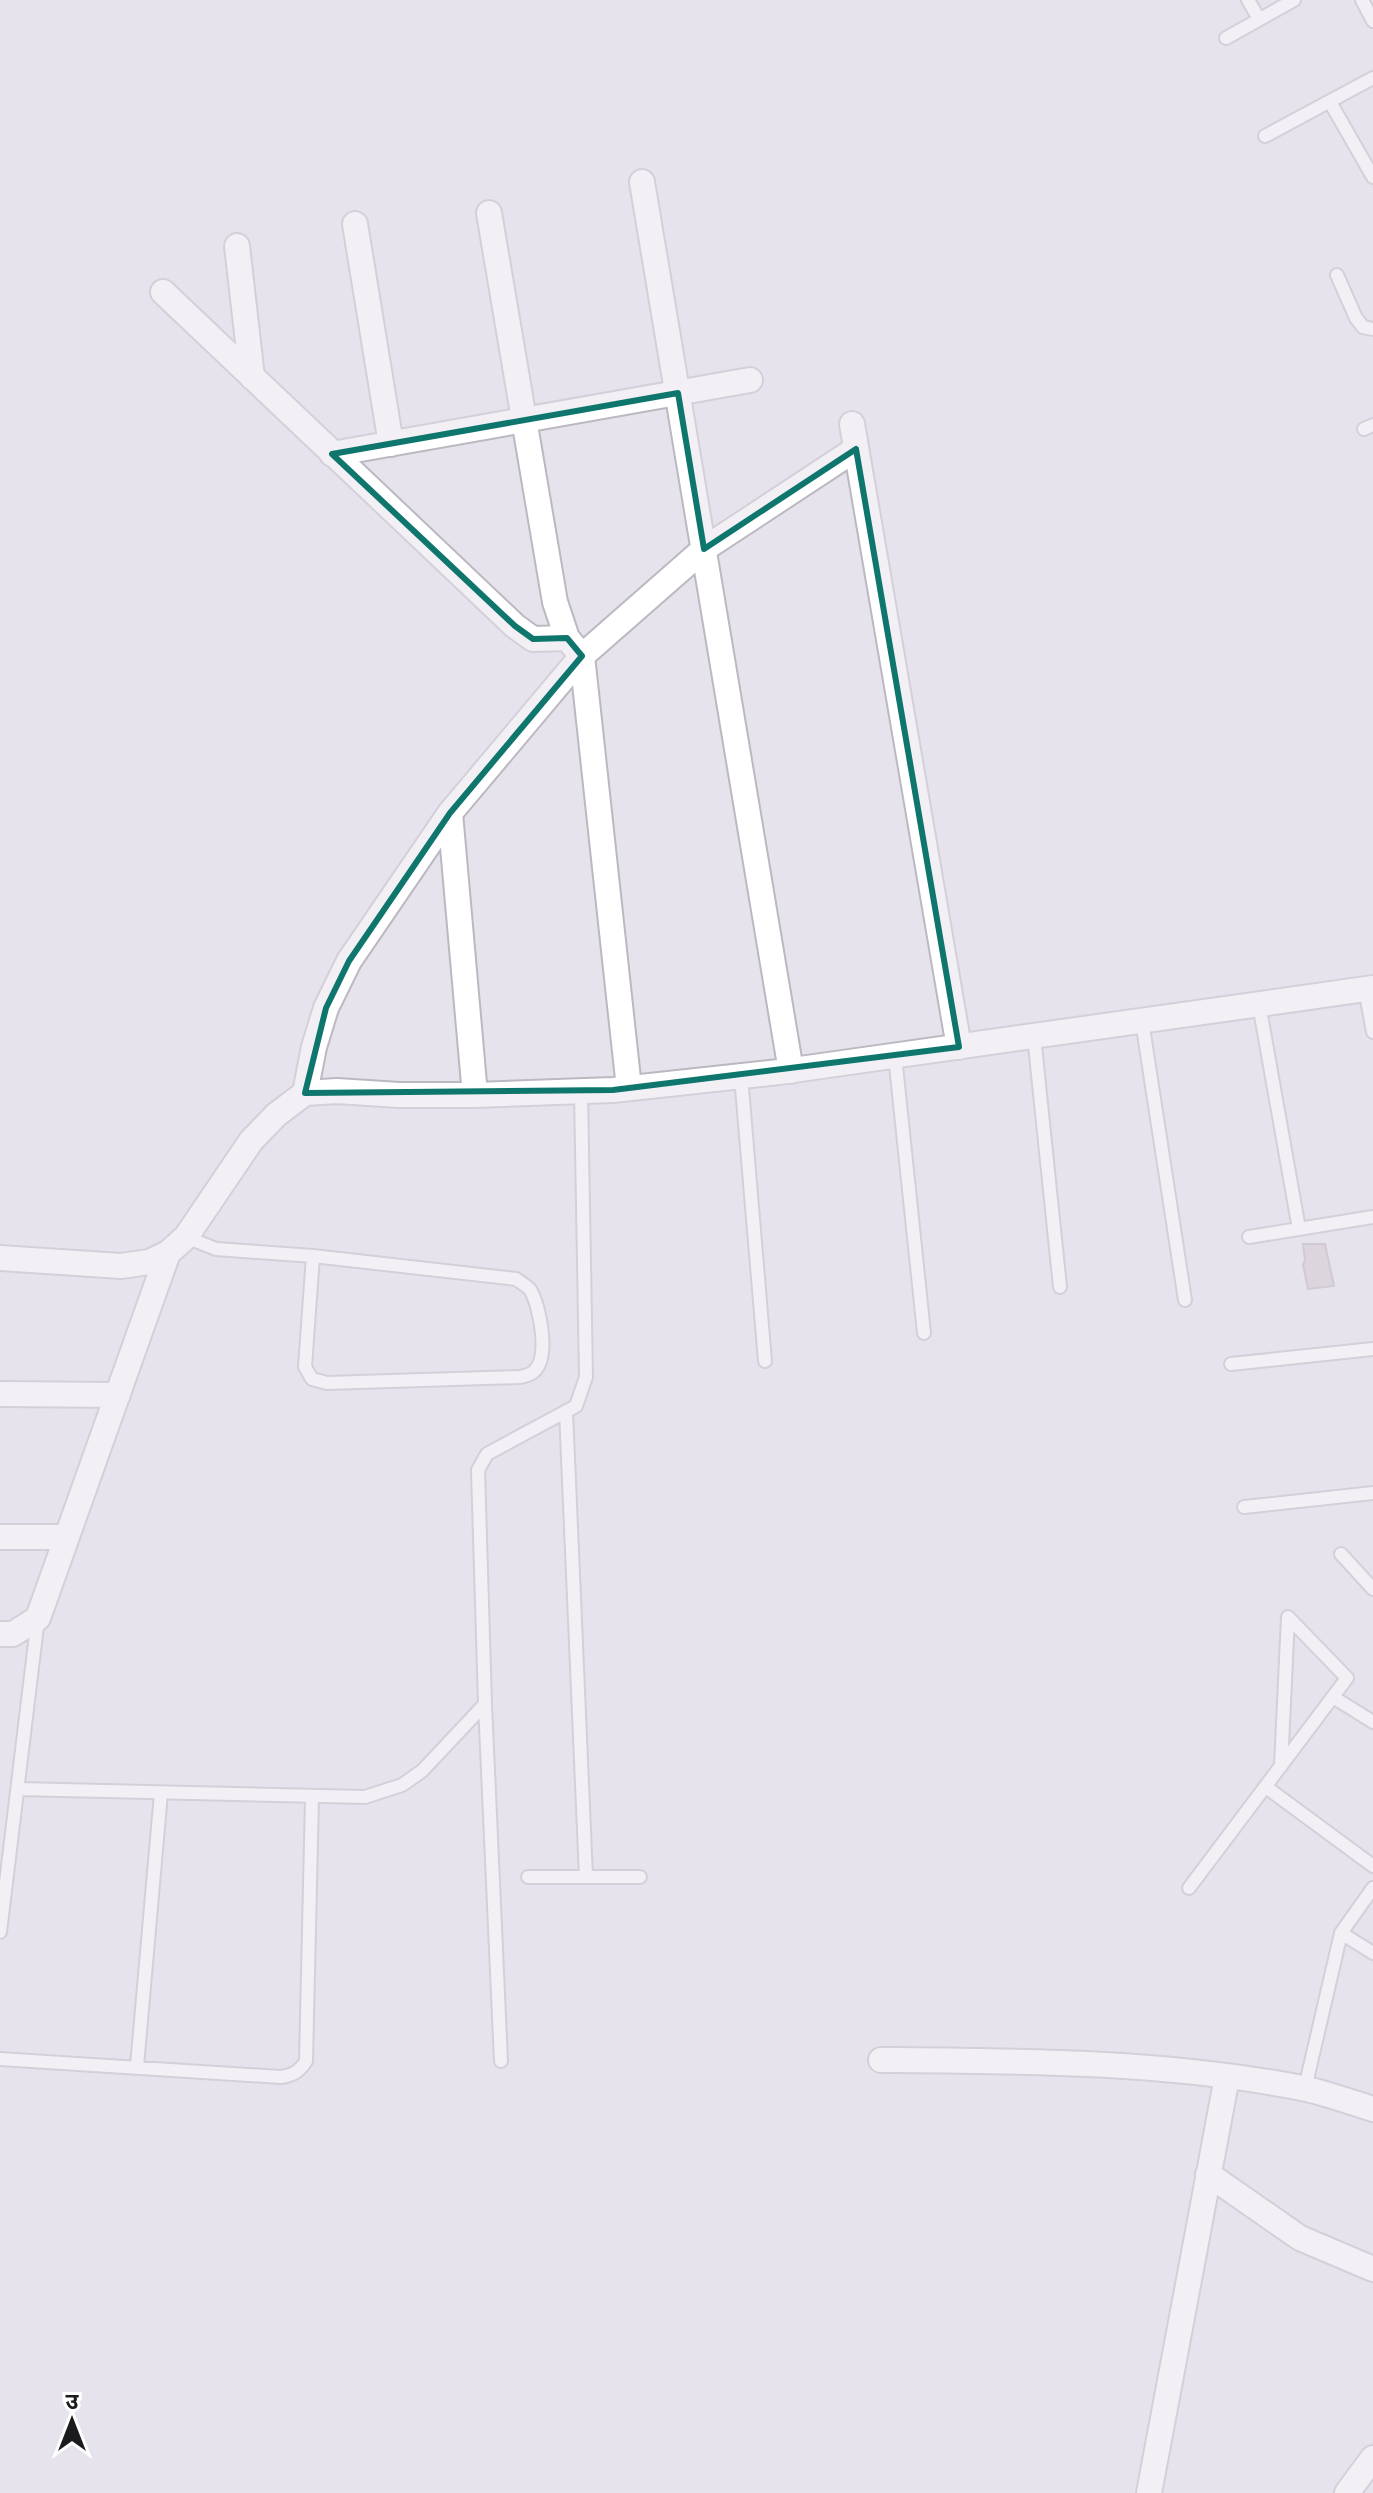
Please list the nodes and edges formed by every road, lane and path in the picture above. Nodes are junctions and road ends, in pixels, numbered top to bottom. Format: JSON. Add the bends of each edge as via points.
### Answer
{"nodes":[{"id":1,"x":1248,"y":0,"type":"edge"},
{"id":2,"x":1294,"y":0,"type":"edge"},
{"id":3,"x":1362,"y":0,"type":"edge"},
{"id":4,"x":1259,"y":19,"type":"junction"},
{"id":5,"x":1373,"y":21,"type":"edge"},
{"id":6,"x":1226,"y":38,"type":"dead end"},
{"id":7,"x":1373,"y":78,"type":"edge"},
{"id":8,"x":1330,"y":102,"type":"junction"},
{"id":9,"x":1265,"y":136,"type":"dead end"},
{"id":10,"x":1373,"y":177,"type":"edge"},
{"id":11,"x":642,"y":182,"type":"dead end"},
{"id":12,"x":489,"y":213,"type":"dead end"},
{"id":13,"x":355,"y":224,"type":"dead end"},
{"id":14,"x":237,"y":246,"type":"dead end"},
{"id":15,"x":1337,"y":275,"type":"dead end"},
{"id":16,"x":163,"y":292,"type":"dead end"},
{"id":17,"x":1373,"y":329,"type":"edge"},
{"id":18,"x":252,"y":377,"type":"junction"},
{"id":19,"x":750,"y":380,"type":"dead end"},
{"id":20,"x":678,"y":393,"type":"junction"},
{"id":21,"x":522,"y":420,"type":"junction"},
{"id":22,"x":852,"y":424,"type":"dead end"},
{"id":23,"x":391,"y":444,"type":"junction"},
{"id":24,"x":856,"y":449,"type":"junction"},
{"id":25,"x":332,"y":454,"type":"junction"},
{"id":26,"x":704,"y":549,"type":"junction"},
{"id":27,"x":574,"y":647,"type":"junction"},
{"id":28,"x":450,"y":813,"type":"junction"},
{"id":29,"x":1369,"y":989,"type":"edge"},
{"id":30,"x":1259,"y":1004,"type":"junction"},
{"id":31,"x":1142,"y":1021,"type":"junction"},
{"id":32,"x":1373,"y":1032,"type":"edge"},
{"id":33,"x":1034,"y":1036,"type":"junction"},
{"id":34,"x":959,"y":1047,"type":"junction"},
{"id":35,"x":895,"y":1056,"type":"junction"},
{"id":36,"x":791,"y":1071,"type":"junction"},
{"id":37,"x":741,"y":1076,"type":"junction"},
{"id":38,"x":629,"y":1088,"type":"junction"},
{"id":39,"x":581,"y":1091,"type":"junction"},
{"id":40,"x":305,"y":1093,"type":"junction"},
{"id":41,"x":475,"y":1095,"type":"junction"},
{"id":42,"x":1373,"y":1217,"type":"edge"},
{"id":43,"x":1299,"y":1229,"type":"junction"},
{"id":44,"x":1249,"y":1237,"type":"dead end"},
{"id":45,"x":177,"y":1245,"type":"junction"},
{"id":46,"x":313,"y":1256,"type":"junction"},
{"id":47,"x":0,"y":1258,"type":"edge"},
{"id":48,"x":1060,"y":1287,"type":"dead end"},
{"id":49,"x":1185,"y":1300,"type":"dead end"},
{"id":50,"x":924,"y":1333,"type":"dead end"},
{"id":51,"x":1373,"y":1349,"type":"edge"},
{"id":52,"x":765,"y":1361,"type":"dead end"},
{"id":53,"x":1231,"y":1364,"type":"dead end"},
{"id":54,"x":0,"y":1394,"type":"edge"},
{"id":55,"x":118,"y":1395,"type":"junction"},
{"id":56,"x":566,"y":1411,"type":"junction"},
{"id":57,"x":1373,"y":1493,"type":"edge"},
{"id":58,"x":1244,"y":1507,"type":"dead end"},
{"id":59,"x":0,"y":1537,"type":"edge"},
{"id":60,"x":67,"y":1537,"type":"junction"},
{"id":61,"x":1341,"y":1554,"type":"dead end"},
{"id":62,"x":1373,"y":1589,"type":"edge"},
{"id":63,"x":38,"y":1618,"type":"junction"},
{"id":64,"x":6,"y":1634,"type":"edge"},
{"id":65,"x":35,"y":1645,"type":"junction"},
{"id":66,"x":1333,"y":1697,"type":"junction"},
{"id":67,"x":485,"y":1704,"type":"junction"},
{"id":68,"x":1373,"y":1722,"type":"edge"},
{"id":69,"x":1281,"y":1766,"type":"junction"},
{"id":70,"x":1266,"y":1787,"type":"junction"},
{"id":71,"x":18,"y":1789,"type":"junction"},
{"id":72,"x":161,"y":1793,"type":"junction"},
{"id":73,"x":312,"y":1798,"type":"junction"},
{"id":74,"x":1373,"y":1866,"type":"edge"},
{"id":75,"x":528,"y":1877,"type":"dead end"},
{"id":76,"x":586,"y":1877,"type":"junction"},
{"id":77,"x":640,"y":1877,"type":"dead end"},
{"id":78,"x":1189,"y":1888,"type":"dead end"},
{"id":79,"x":1373,"y":1888,"type":"edge"},
{"id":80,"x":0,"y":1932,"type":"edge"},
{"id":81,"x":1341,"y":1933,"type":"junction"},
{"id":82,"x":1373,"y":1953,"type":"edge"},
{"id":83,"x":0,"y":2059,"type":"edge"},
{"id":84,"x":881,"y":2060,"type":"dead end"},
{"id":85,"x":501,"y":2061,"type":"dead end"},
{"id":86,"x":137,"y":2066,"type":"junction"},
{"id":87,"x":1227,"y":2077,"type":"junction"},
{"id":88,"x":1305,"y":2088,"type":"junction"},
{"id":89,"x":1371,"y":2105,"type":"edge"},
{"id":90,"x":1208,"y":2174,"type":"junction"},
{"id":91,"x":1373,"y":2269,"type":"edge"},
{"id":92,"x":1373,"y":2458,"type":"edge"},
{"id":93,"x":1149,"y":2493,"type":"edge"},
{"id":94,"x":1347,"y":2493,"type":"edge"}],
"edges":[{"from":1,"to":4,"type":"lane"},
{"from":2,"to":4,"type":"lane"},
{"from":3,"to":5,"type":"lane"},
{"from":4,"to":6,"type":"lane"},
{"from":7,"to":8,"type":"lane"},
{"from":8,"to":9,"type":"lane"},
{"from":8,"to":10,"type":"lane"},
{"from":11,"to":20,"type":"street"},
{"from":12,"to":21,"type":"street"},
{"from":13,"to":23,"type":"street"},
{"from":14,"to":18,"type":"street"},
{"from":15,"to":17,"type":"lane","via":[[1356,318]]},
{"from":16,"to":18,"type":"street"},
{"from":18,"to":25,"type":"street"},
{"from":19,"to":20,"type":"street"},
{"from":20,"to":21,"type":"street"},
{"from":20,"to":26,"type":"street"},
{"from":21,"to":23,"type":"street"},
{"from":21,"to":27,"type":"street","via":[[555,602]]},
{"from":22,"to":24,"type":"street"},
{"from":23,"to":25,"type":"street"},
{"from":24,"to":26,"type":"street"},
{"from":24,"to":34,"type":"street"},
{"from":25,"to":27,"type":"street","via":[[515,626],[533,639]]},
{"from":26,"to":27,"type":"street"},
{"from":26,"to":36,"type":"street"},
{"from":27,"to":28,"type":"street"},
{"from":27,"to":38,"type":"street"},
{"from":28,"to":40,"type":"street","via":[[349,961],[326,1008]]},
{"from":28,"to":41,"type":"street"},
{"from":29,"to":30,"type":"street"},
{"from":29,"to":32,"type":"lane"},
{"from":30,"to":31,"type":"street"},
{"from":30,"to":43,"type":"lane"},
{"from":31,"to":33,"type":"street"},
{"from":31,"to":49,"type":"lane"},
{"from":33,"to":34,"type":"street"},
{"from":33,"to":48,"type":"lane"},
{"from":34,"to":35,"type":"street"},
{"from":35,"to":36,"type":"street"},
{"from":35,"to":50,"type":"lane"},
{"from":36,"to":37,"type":"street"},
{"from":37,"to":38,"type":"street"},
{"from":37,"to":52,"type":"lane"},
{"from":38,"to":39,"type":"street"},
{"from":39,"to":41,"type":"street"},
{"from":39,"to":56,"type":"lane","via":[[586,1377],[576,1406]]},
{"from":40,"to":41,"type":"street"},
{"from":40,"to":45,"type":"street","via":[[251,1141]]},
{"from":42,"to":43,"type":"lane"},
{"from":43,"to":44,"type":"lane"},
{"from":45,"to":46,"type":"lane"},
{"from":45,"to":47,"type":"street","via":[[149,1262],[121,1266]]},
{"from":45,"to":55,"type":"street"},
{"from":46,"to":46,"type":"lane","via":[[516,1279],[530,1289],[541,1321],[540,1363],[533,1373],[520,1377],[327,1383],[312,1379],[305,1367]]},
{"from":51,"to":53,"type":"lane"},
{"from":54,"to":55,"type":"street"},
{"from":55,"to":60,"type":"street"},
{"from":56,"to":67,"type":"lane","via":[[487,1454],[478,1470]]},
{"from":56,"to":76,"type":"lane"},
{"from":57,"to":58,"type":"lane"},
{"from":59,"to":60,"type":"street"},
{"from":60,"to":63,"type":"street"},
{"from":61,"to":62,"type":"lane"},
{"from":63,"to":64,"type":"street"},
{"from":63,"to":65,"type":"lane"},
{"from":64,"to":65,"type":"lane"},
{"from":65,"to":71,"type":"lane"},
{"from":66,"to":68,"type":"lane"},
{"from":66,"to":69,"type":"lane"},
{"from":66,"to":69,"type":"lane","via":[[1347,1678],[1288,1617]]},
{"from":67,"to":73,"type":"lane","via":[[402,1785],[365,1797]]},
{"from":67,"to":85,"type":"lane"},
{"from":69,"to":70,"type":"lane"},
{"from":70,"to":74,"type":"lane"},
{"from":70,"to":78,"type":"lane"},
{"from":71,"to":72,"type":"lane"},
{"from":71,"to":80,"type":"lane"},
{"from":72,"to":73,"type":"lane"},
{"from":72,"to":86,"type":"lane"},
{"from":73,"to":86,"type":"lane","via":[[302,2068],[281,2077]]},
{"from":75,"to":76,"type":"lane"},
{"from":76,"to":77,"type":"lane"},
{"from":79,"to":81,"type":"lane"},
{"from":81,"to":82,"type":"lane"},
{"from":81,"to":88,"type":"lane"},
{"from":83,"to":86,"type":"lane"},
{"from":84,"to":87,"type":"street","via":[[1149,2066]]},
{"from":87,"to":88,"type":"street"},
{"from":87,"to":90,"type":"street"},
{"from":88,"to":89,"type":"street"},
{"from":90,"to":91,"type":"street","via":[[1300,2238]]},
{"from":90,"to":93,"type":"street"},
{"from":92,"to":94,"type":"street"}]}
